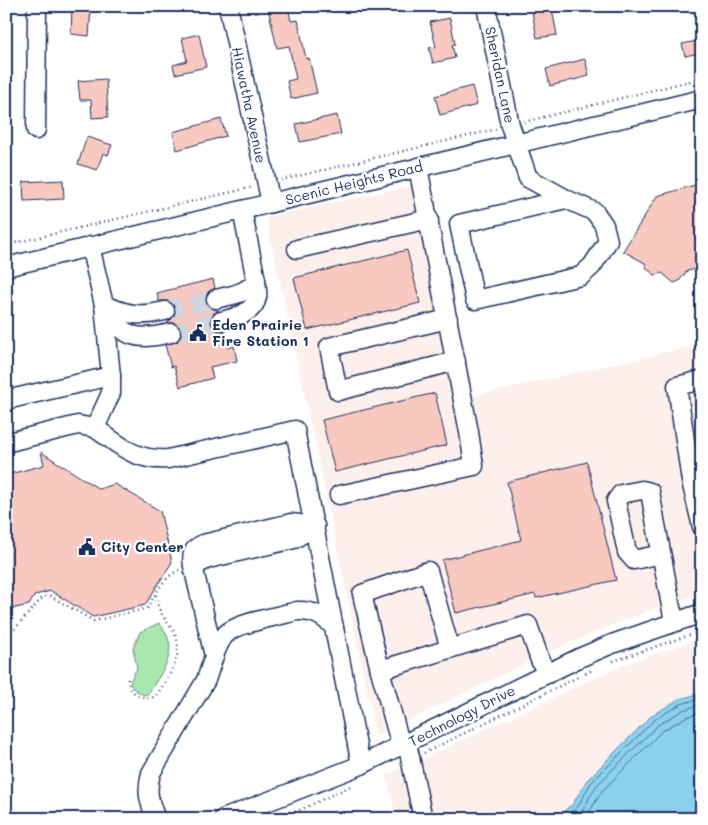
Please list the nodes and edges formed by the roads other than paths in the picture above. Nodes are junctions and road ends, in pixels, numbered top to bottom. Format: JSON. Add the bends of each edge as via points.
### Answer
{"nodes":[{"id":1,"x":37,"y":6,"type":"edge"},
{"id":2,"x":228,"y":6,"type":"edge"},
{"id":3,"x":486,"y":6,"type":"edge"},
{"id":4,"x":702,"y":99,"type":"edge"},
{"id":5,"x":36,"y":130,"type":"dead end"},
{"id":6,"x":515,"y":143,"type":"junction"},
{"id":7,"x":418,"y":167,"type":"junction"},
{"id":8,"x":528,"y":178,"type":"junction"},
{"id":9,"x":566,"y":199,"type":"junction"},
{"id":10,"x":270,"y":203,"type":"junction"},
{"id":11,"x":525,"y":209,"type":"junction"},
{"id":12,"x":242,"y":210,"type":"junction"},
{"id":13,"x":429,"y":218,"type":"junction"},
{"id":14,"x":90,"y":246,"type":"junction"},
{"id":15,"x":297,"y":249,"type":"dead end"},
{"id":16,"x":6,"y":267,"type":"edge"},
{"id":17,"x":256,"y":280,"type":"junction"},
{"id":18,"x":216,"y":299,"type":"tunnel mouth"},
{"id":19,"x":104,"y":305,"type":"junction"},
{"id":20,"x":165,"y":311,"type":"tunnel mouth"},
{"id":21,"x":448,"y":319,"type":"junction"},
{"id":22,"x":221,"y":321,"type":"tunnel mouth"},
{"id":23,"x":171,"y":333,"type":"tunnel mouth"},
{"id":24,"x":456,"y":362,"type":"junction"},
{"id":25,"x":111,"y":376,"type":"junction"},
{"id":26,"x":702,"y":380,"type":"edge"},
{"id":27,"x":6,"y":400,"type":"edge"},
{"id":28,"x":95,"y":428,"type":"junction"},
{"id":29,"x":6,"y":441,"type":"edge"},
{"id":30,"x":339,"y":495,"type":"dead end"},
{"id":31,"x":315,"y":526,"type":"junction"},
{"id":32,"x":702,"y":528,"type":"edge"},
{"id":33,"x":661,"y":554,"type":"dead end"},
{"id":34,"x":702,"y":613,"type":"edge"},
{"id":35,"x":674,"y":622,"type":"junction"},
{"id":36,"x":334,"y":627,"type":"junction"},
{"id":37,"x":450,"y":648,"type":"junction"},
{"id":38,"x":214,"y":656,"type":"junction"},
{"id":39,"x":380,"y":670,"type":"junction"},
{"id":40,"x":546,"y":674,"type":"junction"},
{"id":41,"x":406,"y":750,"type":"junction"},
{"id":42,"x":361,"y":765,"type":"junction"},
{"id":43,"x":156,"y":819,"type":"edge"},
{"id":44,"x":223,"y":819,"type":"edge"},
{"id":45,"x":423,"y":819,"type":"edge"}],
"edges":[{"from":1,"to":5,"type":"street"},
{"from":2,"to":10,"type":"street","name":"Hiawatha Avenue"},
{"from":3,"to":6,"type":"street","name":"Sheridan Lane"},
{"from":4,"to":6,"type":"street","name":"Scenic Heights Road"},
{"from":6,"to":7,"type":"street","name":"Scenic Heights Road"},
{"from":6,"to":8,"type":"street","name":"Sheridan Lane"},
{"from":7,"to":10,"type":"street","name":"Scenic Heights Road"},
{"from":7,"to":13,"type":"street"},
{"from":8,"to":9,"type":"street"},
{"from":8,"to":11,"type":"street"},
{"from":9,"to":11,"type":"street"},
{"from":9,"to":11,"type":"street","via":[[594,212],[604,225],[608,241],[592,266],[581,276],[475,300],[459,224]]},
{"from":10,"to":12,"type":"street","name":"Scenic Heights Road"},
{"from":12,"to":14,"type":"street","name":"Scenic Heights Road"},
{"from":12,"to":17,"type":"street"},
{"from":13,"to":15,"type":"street"},
{"from":13,"to":21,"type":"street"},
{"from":14,"to":16,"type":"street","name":"Scenic Heights Road"},
{"from":14,"to":19,"type":"street"},
{"from":17,"to":18,"type":"street","via":[[240,293]]},
{"from":17,"to":22,"type":"street","via":[[257,297],[251,308],[237,317]]},
{"from":19,"to":20,"type":"street","via":[[138,316]]},
{"from":19,"to":23,"type":"street","via":[[124,332],[140,337]]},
{"from":19,"to":25,"type":"street"},
{"from":21,"to":24,"type":"street"},
{"from":21,"to":24,"type":"street","via":[[329,347],[338,391]]},
{"from":24,"to":30,"type":"street","via":[[474,466]]},
{"from":25,"to":27,"type":"street"},
{"from":25,"to":28,"type":"street","via":[[111,393]]},
{"from":26,"to":32,"type":"street","via":[[677,386],[691,481]]},
{"from":28,"to":29,"type":"street","via":[[78,425]]},
{"from":28,"to":31,"type":"street","via":[[131,452],[155,459],[295,430]]},
{"from":31,"to":36,"type":"street"},
{"from":31,"to":38,"type":"street","via":[[291,523],[195,548],[187,570]]},
{"from":33,"to":35,"type":"street"},
{"from":34,"to":35,"type":"street","name":"Technology Drive"},
{"from":35,"to":40,"type":"street","name":"Technology Drive","via":[[612,644]]},
{"from":36,"to":38,"type":"street","via":[[317,614],[298,611],[237,627],[221,640]]},
{"from":36,"to":42,"type":"street"},
{"from":37,"to":39,"type":"street"},
{"from":37,"to":39,"type":"street","via":[[428,571],[362,594]]},
{"from":37,"to":40,"type":"street","via":[[528,625]]},
{"from":38,"to":43,"type":"street","via":[[206,680],[151,773],[148,796]]},
{"from":39,"to":41,"type":"street"},
{"from":40,"to":41,"type":"street","name":"Technology Drive"},
{"from":41,"to":42,"type":"street","name":"Technology Drive"},
{"from":41,"to":45,"type":"street"},
{"from":42,"to":44,"type":"street","name":"Technology Drive"}]}
